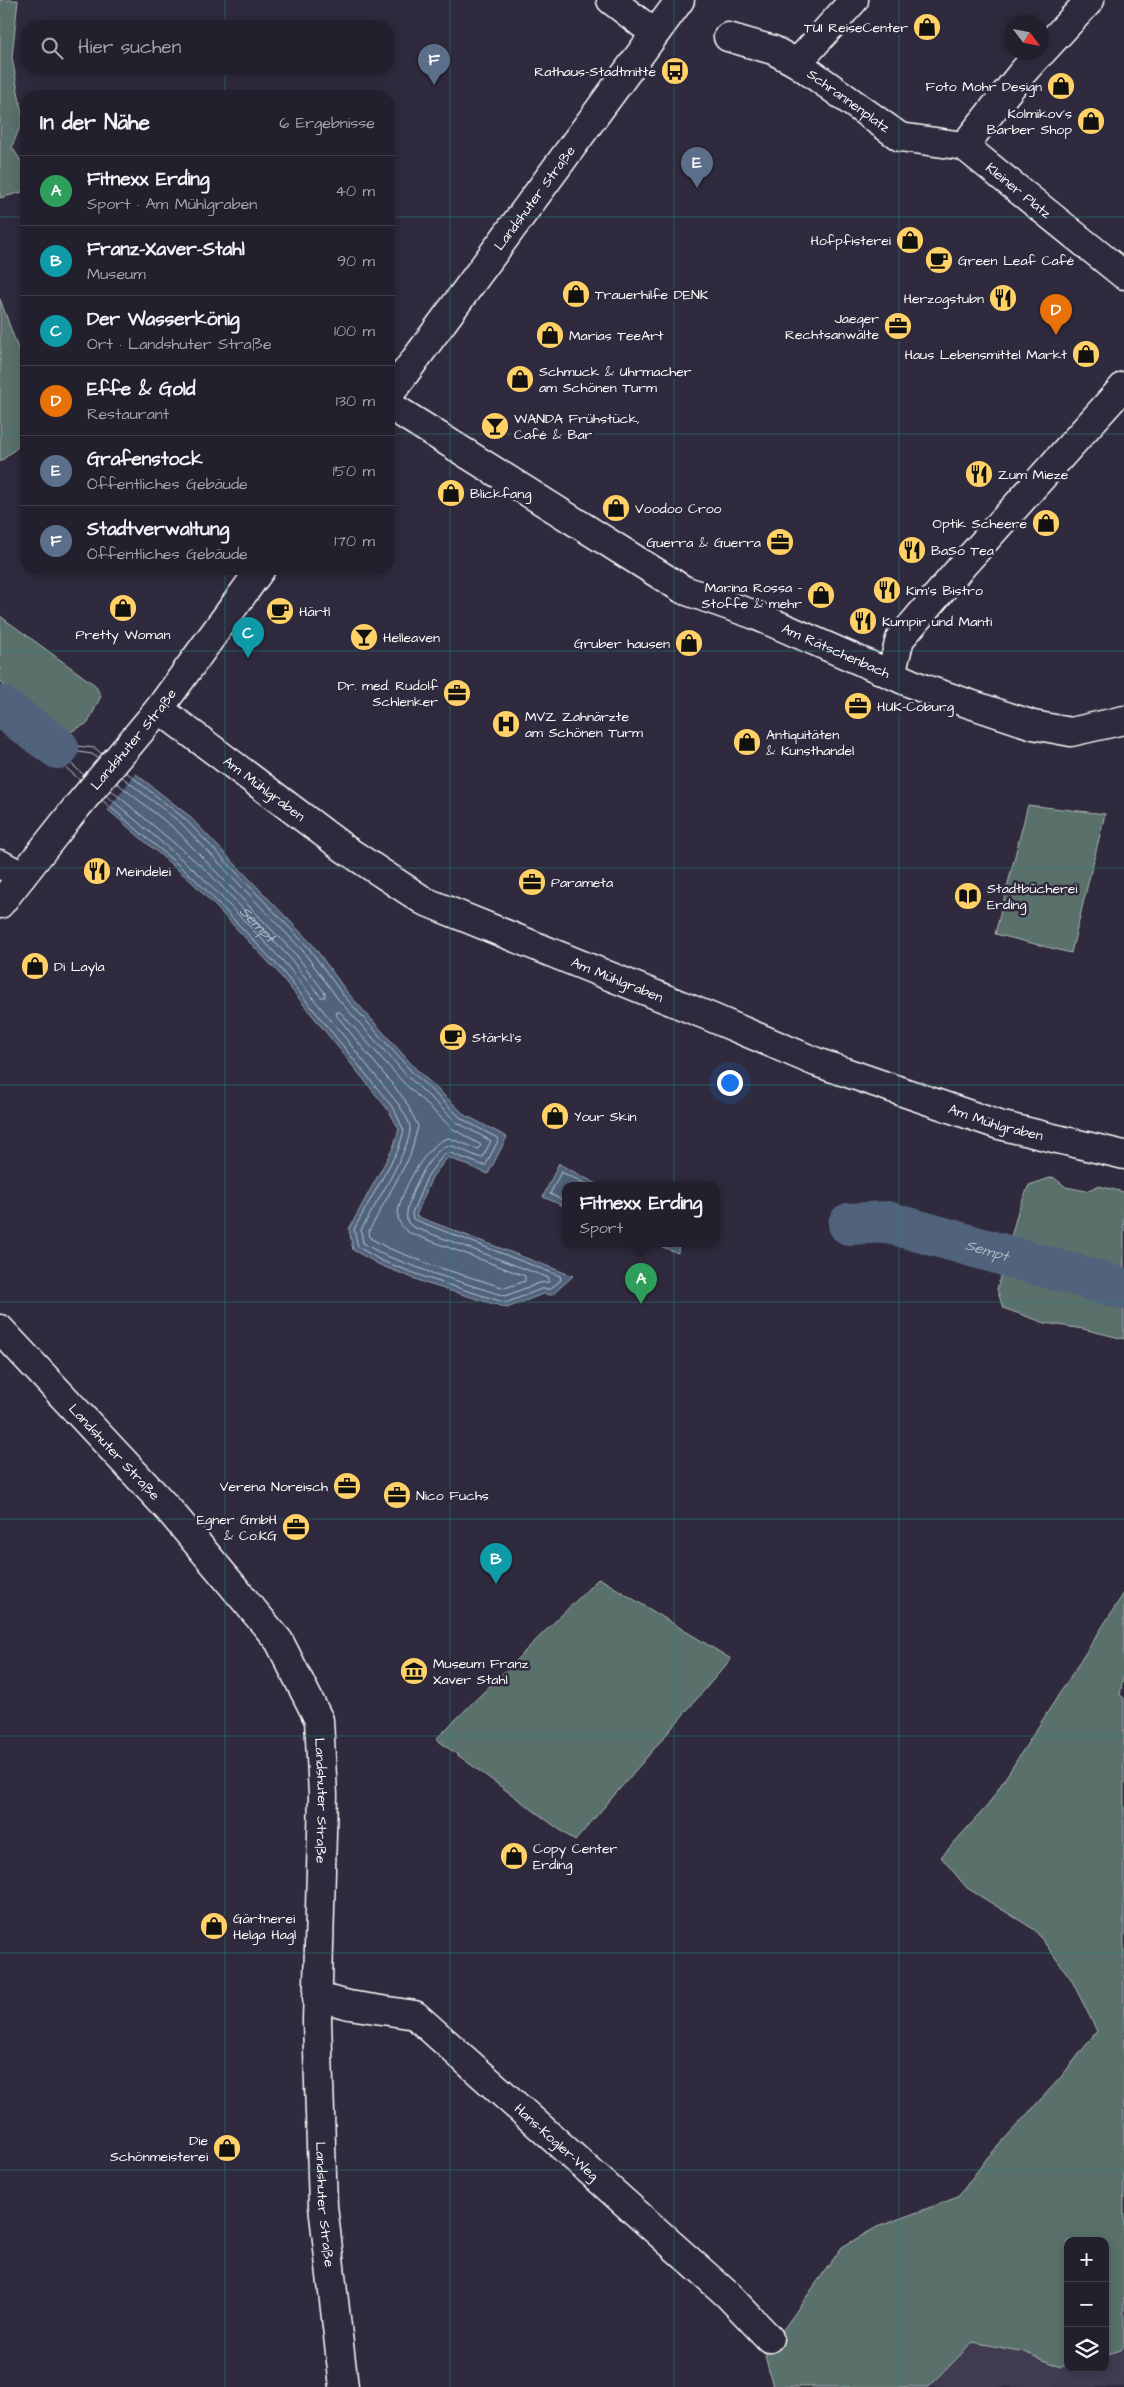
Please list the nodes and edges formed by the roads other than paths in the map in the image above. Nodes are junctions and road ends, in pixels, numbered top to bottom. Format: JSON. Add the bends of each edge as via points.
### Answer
{"nodes":[{"id":1,"x":680,"y":0,"type":"edge"},
{"id":2,"x":854,"y":0,"type":"edge"},
{"id":3,"x":1090,"y":0,"type":"edge"},
{"id":4,"x":615,"y":3,"type":"edge"},
{"id":5,"x":654,"y":33,"type":"junction"},
{"id":6,"x":728,"y":36,"type":"dead end"},
{"id":7,"x":1049,"y":44,"type":"edge"},
{"id":8,"x":1034,"y":60,"type":"edge"},
{"id":9,"x":797,"y":63,"type":"junction"},
{"id":10,"x":964,"y":146,"type":"junction"},
{"id":11,"x":1124,"y":276,"type":"edge"},
{"id":12,"x":1124,"y":386,"type":"edge"},
{"id":13,"x":395,"y":387,"type":"edge"},
{"id":14,"x":395,"y":409,"type":"edge"},
{"id":15,"x":257,"y":575,"type":"edge"},
{"id":16,"x":891,"y":674,"type":"junction"},
{"id":17,"x":160,"y":709,"type":"junction"},
{"id":18,"x":1124,"y":720,"type":"edge"},
{"id":19,"x":11,"y":870,"type":"edge"},
{"id":20,"x":0,"y":904,"type":"edge"},
{"id":21,"x":1124,"y":1155,"type":"edge"},
{"id":22,"x":0,"y":1329,"type":"edge"},
{"id":23,"x":317,"y":1998,"type":"junction"},
{"id":24,"x":769,"y":2338,"type":"dead end"},
{"id":25,"x":344,"y":2387,"type":"edge"}],
"edges":[{"from":1,"to":5,"type":"street","name":"Landshuter Straße"},
{"from":2,"to":9,"type":"street","name":"Schrannenplatz"},
{"from":3,"to":7,"type":"street"},
{"from":4,"to":5,"type":"street"},
{"from":5,"to":13,"type":"street","name":"Landshuter Straße"},
{"from":6,"to":9,"type":"street","name":"Schrannenplatz","via":[[773,50]]},
{"from":8,"to":10,"type":"street"},
{"from":9,"to":10,"type":"street","name":"Schrannenplatz","via":[[900,137]]},
{"from":10,"to":11,"type":"street","name":"Kleiner Platz"},
{"from":12,"to":16,"type":"street","via":[[900,639]]},
{"from":14,"to":16,"type":"street","name":"Am Rätschenbach","via":[[684,590],[755,615]]},
{"from":15,"to":17,"type":"street","name":"Landshuter Straße"},
{"from":16,"to":18,"type":"street","name":"Am Rätschenbach","via":[[922,688],[1034,725],[1072,732]]},
{"from":17,"to":19,"type":"street","name":"Landshuter Straße","via":[[76,808]]},
{"from":17,"to":21,"type":"street","name":"Am Mühlgraben","via":[[345,849],[424,901],[816,1062],[999,1124]]},
{"from":19,"to":20,"type":"street","name":"Landshuter Straße"},
{"from":22,"to":23,"type":"street","name":"Landshuter Straße","via":[[170,1511],[279,1641],[319,1720],[323,1803]]},
{"from":23,"to":24,"type":"street","name":"Hans-Kogler-Weg","via":[[414,2015],[728,2295]]},
{"from":23,"to":25,"type":"street","name":"Landshuter Straße","via":[[322,2206]]}]}
